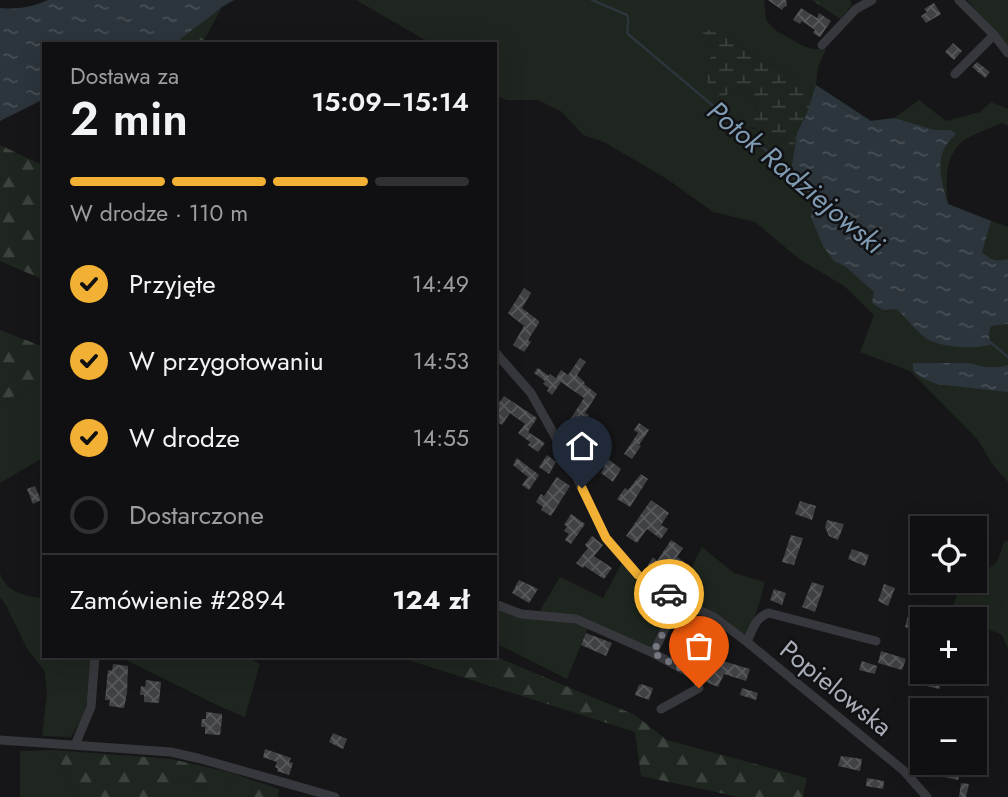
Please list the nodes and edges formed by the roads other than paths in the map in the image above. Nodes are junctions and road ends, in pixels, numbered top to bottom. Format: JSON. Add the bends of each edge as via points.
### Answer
{"nodes":[{"id":1,"x":872,"y":0,"type":"edge"},
{"id":2,"x":959,"y":0,"type":"edge"},
{"id":3,"x":994,"y":35,"type":"junction"},
{"id":4,"x":822,"y":45,"type":"dead end"},
{"id":5,"x":1008,"y":53,"type":"edge"},
{"id":6,"x":955,"y":74,"type":"dead end"},
{"id":7,"x":497,"y":354,"type":"edge"},
{"id":8,"x":679,"y":601,"type":"junction"},
{"id":9,"x":497,"y":605,"type":"edge"},
{"id":10,"x":876,"y":641,"type":"dead end"},
{"id":11,"x":747,"y":642,"type":"junction"},
{"id":12,"x":653,"y":653,"type":"junction"},
{"id":13,"x":95,"y":658,"type":"edge"},
{"id":14,"x":661,"y":709,"type":"dead end"},
{"id":15,"x":0,"y":740,"type":"edge"},
{"id":16,"x":75,"y":745,"type":"junction"},
{"id":17,"x":335,"y":797,"type":"edge"},
{"id":18,"x":927,"y":797,"type":"edge"}],
"edges":[{"from":1,"to":4,"type":"street","via":[[856,9]]},
{"from":2,"to":3,"type":"street"},
{"from":3,"to":5,"type":"street"},
{"from":3,"to":6,"type":"street"},
{"from":7,"to":8,"type":"street","name":"Popielowska","via":[[531,393],[606,538],[638,575]]},
{"from":8,"to":11,"type":"street","name":"Popielowska","via":[[714,617]]},
{"from":8,"to":12,"type":"street"},
{"from":9,"to":12,"type":"street","via":[[521,614],[576,619]]},
{"from":10,"to":11,"type":"street","name":"Popielowska","via":[[769,613],[758,620]]},
{"from":11,"to":18,"type":"street","name":"Popielowska","via":[[903,770]]},
{"from":12,"to":14,"type":"street","via":[[697,677],[699,688]]},
{"from":13,"to":16,"type":"street","via":[[91,707]]},
{"from":15,"to":16,"type":"street"},
{"from":16,"to":17,"type":"street","via":[[190,756]]}]}
